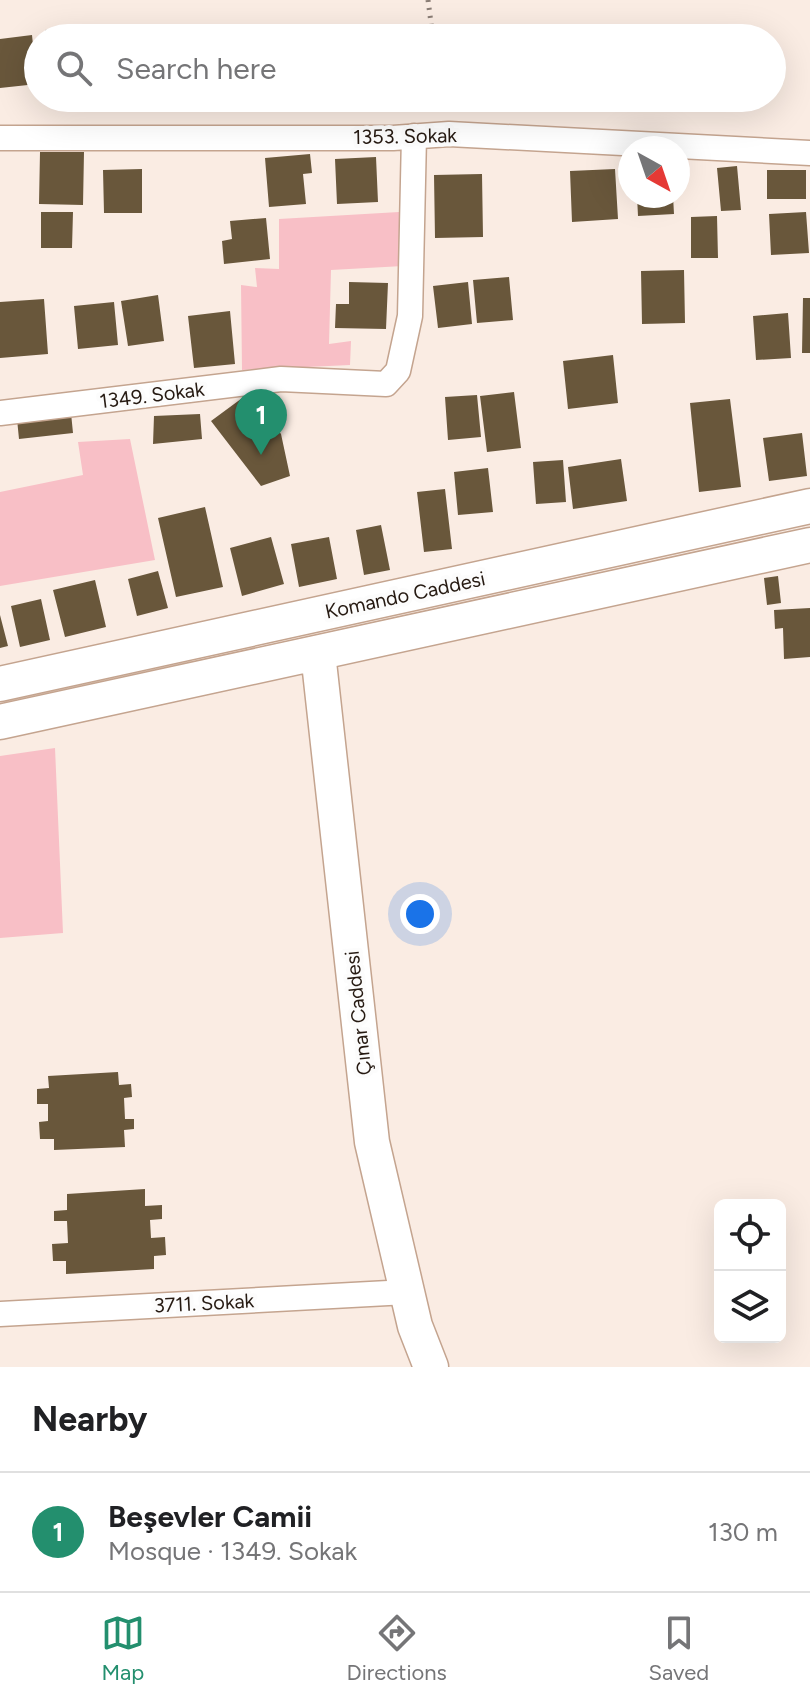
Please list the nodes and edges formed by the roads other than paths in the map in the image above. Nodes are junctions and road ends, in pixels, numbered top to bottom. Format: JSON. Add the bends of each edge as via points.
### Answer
{"nodes":[{"id":1,"x":414,"y":136,"type":"junction"},
{"id":2,"x":0,"y":138,"type":"edge"},
{"id":3,"x":810,"y":153,"type":"edge"},
{"id":4,"x":0,"y":413,"type":"edge"},
{"id":5,"x":810,"y":506,"type":"edge"},
{"id":6,"x":810,"y":545,"type":"edge"},
{"id":7,"x":318,"y":653,"type":"junction"},
{"id":8,"x":0,"y":684,"type":"edge"},
{"id":9,"x":0,"y":722,"type":"edge"},
{"id":10,"x":407,"y":1292,"type":"junction"},
{"id":11,"x":0,"y":1314,"type":"edge"},
{"id":12,"x":431,"y":1367,"type":"edge"}],
"edges":[{"from":1,"to":2,"type":"street","name":"1353. Sokak"},
{"from":1,"to":3,"type":"street","name":"1353. Sokak"},
{"from":1,"to":4,"type":"street","name":"1349. Sokak","via":[[410,316],[398,371],[386,384],[281,379]]},
{"from":5,"to":8,"type":"main road","name":"Komando Caddesi"},
{"from":6,"to":7,"type":"main road","name":"Komando Caddesi"},
{"from":7,"to":9,"type":"main road","name":"Komando Caddesi"},
{"from":7,"to":10,"type":"main road","name":"Çınar Caddesi","via":[[372,1142]]},
{"from":10,"to":11,"type":"street","name":"3711. Sokak"},
{"from":10,"to":12,"type":"main road","name":"Çınar Caddesi"}]}
